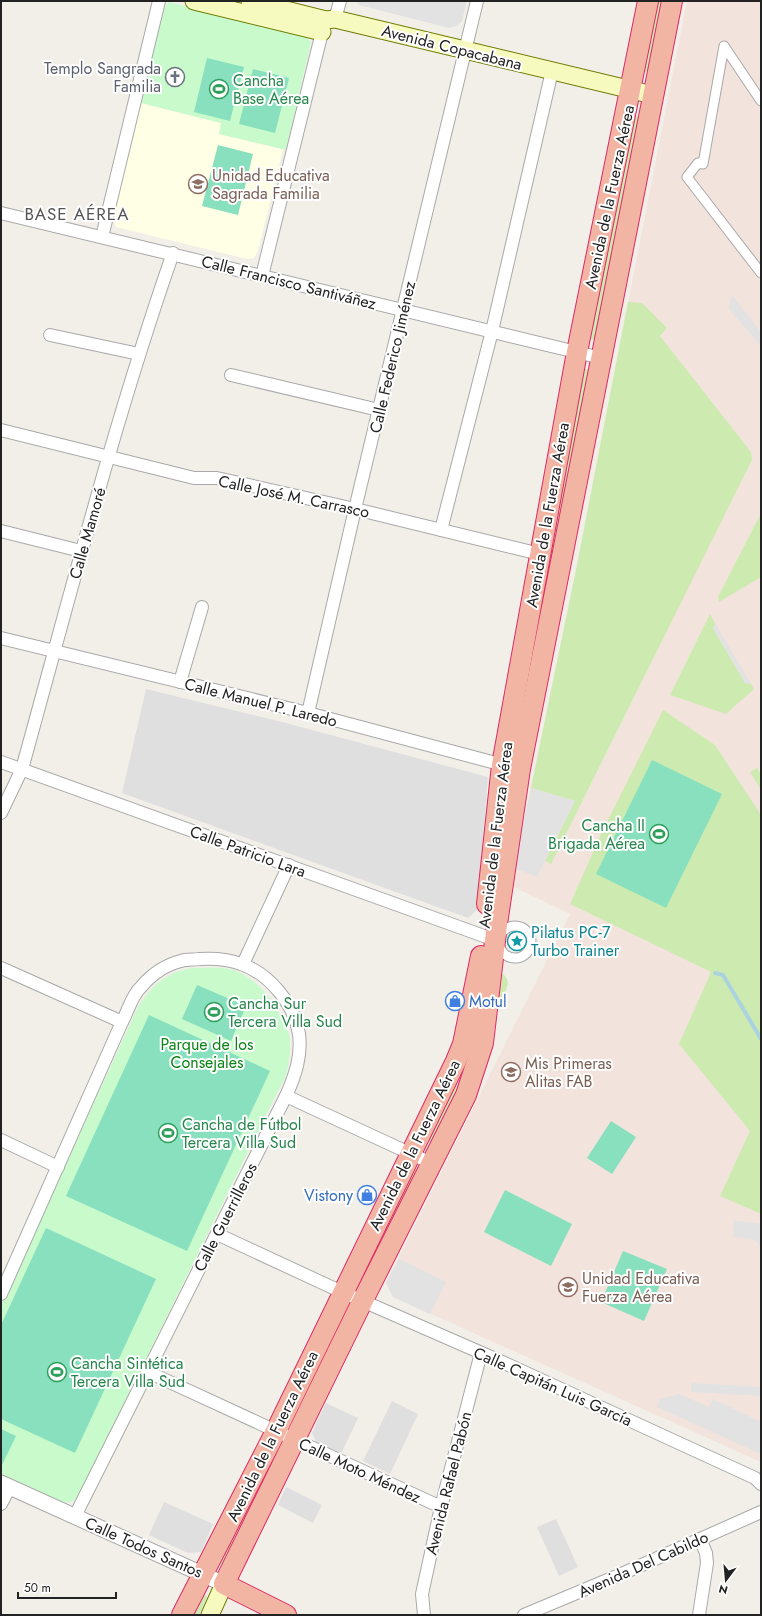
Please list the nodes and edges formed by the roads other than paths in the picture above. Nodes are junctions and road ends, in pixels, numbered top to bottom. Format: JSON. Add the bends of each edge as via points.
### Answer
{"nodes":[{"id":1,"x":159,"y":1,"type":"edge"},
{"id":2,"x":194,"y":1,"type":"edge"},
{"id":3,"x":250,"y":1,"type":"edge"},
{"id":4,"x":340,"y":1,"type":"edge"},
{"id":5,"x":478,"y":1,"type":"edge"},
{"id":6,"x":648,"y":1,"type":"edge"},
{"id":7,"x":672,"y":1,"type":"edge"},
{"id":8,"x":328,"y":24,"type":"junction"},
{"id":9,"x":466,"y":50,"type":"junction"},
{"id":10,"x":552,"y":71,"type":"junction"},
{"id":11,"x":631,"y":91,"type":"junction"},
{"id":12,"x":653,"y":95,"type":"junction"},
{"id":13,"x":761,"y":101,"type":"edge"},
{"id":14,"x":1,"y":213,"type":"edge"},
{"id":15,"x":102,"y":237,"type":"junction"},
{"id":16,"x":173,"y":253,"type":"junction"},
{"id":17,"x":761,"y":273,"type":"edge"},
{"id":18,"x":262,"y":276,"type":"junction"},
{"id":19,"x":403,"y":310,"type":"junction"},
{"id":20,"x":492,"y":332,"type":"junction"},
{"id":21,"x":50,"y":335,"type":"dead end"},
{"id":22,"x":577,"y":352,"type":"junction"},
{"id":23,"x":139,"y":354,"type":"junction"},
{"id":24,"x":601,"y":358,"type":"junction"},
{"id":25,"x":231,"y":374,"type":"dead end"},
{"id":26,"x":379,"y":410,"type":"junction"},
{"id":27,"x":1,"y":430,"type":"edge"},
{"id":28,"x":108,"y":458,"type":"junction"},
{"id":29,"x":355,"y":508,"type":"junction"},
{"id":30,"x":441,"y":530,"type":"junction"},
{"id":31,"x":1,"y":531,"type":"edge"},
{"id":32,"x":81,"y":551,"type":"junction"},
{"id":33,"x":540,"y":554,"type":"junction"},
{"id":34,"x":202,"y":607,"type":"dead end"},
{"id":35,"x":1,"y":638,"type":"edge"},
{"id":36,"x":54,"y":651,"type":"junction"},
{"id":37,"x":180,"y":682,"type":"junction"},
{"id":38,"x":308,"y":713,"type":"junction"},
{"id":39,"x":1,"y":762,"type":"edge"},
{"id":40,"x":511,"y":767,"type":"junction"},
{"id":41,"x":22,"y":769,"type":"junction"},
{"id":42,"x":1,"y":813,"type":"edge"},
{"id":43,"x":289,"y":865,"type":"junction"},
{"id":44,"x":496,"y":934,"type":"junction"},
{"id":45,"x":243,"y":964,"type":"junction"},
{"id":46,"x":1,"y":968,"type":"edge"},
{"id":47,"x":122,"y":1022,"type":"junction"},
{"id":48,"x":286,"y":1096,"type":"junction"},
{"id":49,"x":1,"y":1140,"type":"edge"},
{"id":50,"x":410,"y":1154,"type":"junction"},
{"id":51,"x":431,"y":1163,"type":"junction"},
{"id":52,"x":58,"y":1167,"type":"junction"},
{"id":53,"x":217,"y":1234,"type":"junction"},
{"id":54,"x":342,"y":1292,"type":"junction"},
{"id":55,"x":1,"y":1294,"type":"edge"},
{"id":56,"x":363,"y":1300,"type":"junction"},
{"id":57,"x":481,"y":1353,"type":"junction"},
{"id":58,"x":148,"y":1372,"type":"junction"},
{"id":59,"x":276,"y":1431,"type":"junction"},
{"id":60,"x":295,"y":1440,"type":"junction"},
{"id":61,"x":761,"y":1484,"type":"edge"},
{"id":62,"x":5,"y":1485,"type":"edge"},
{"id":63,"x":1,"y":1504,"type":"edge"},
{"id":64,"x":441,"y":1507,"type":"junction"},
{"id":65,"x":761,"y":1512,"type":"edge"},
{"id":66,"x":75,"y":1516,"type":"junction"},
{"id":67,"x":700,"y":1538,"type":"junction"},
{"id":68,"x":204,"y":1574,"type":"junction"},
{"id":69,"x":224,"y":1584,"type":"junction"},
{"id":70,"x":182,"y":1615,"type":"edge"},
{"id":71,"x":210,"y":1615,"type":"edge"},
{"id":72,"x":286,"y":1615,"type":"edge"},
{"id":73,"x":424,"y":1615,"type":"edge"},
{"id":74,"x":524,"y":1615,"type":"edge"},
{"id":75,"x":699,"y":1615,"type":"edge"}],
"edges":[{"from":1,"to":15,"type":"street"},
{"from":2,"to":8,"type":"main road","name":"Avenida Copacabana"},
{"from":3,"to":8,"type":"main road","name":"Avenida Copacabana"},
{"from":4,"to":8,"type":"street"},
{"from":5,"to":9,"type":"street","name":"Calle Federico Jiménez"},
{"from":6,"to":11,"type":"highway","name":"Avenida de la Fuerza Aérea"},
{"from":7,"to":12,"type":"highway","name":"Avenida de la Fuerza Aérea"},
{"from":8,"to":9,"type":"main road","name":"Avenida Copacabana"},
{"from":8,"to":18,"type":"street"},
{"from":9,"to":10,"type":"main road","name":"Avenida Copacabana"},
{"from":9,"to":19,"type":"street","name":"Calle Federico Jiménez"},
{"from":10,"to":11,"type":"main road","name":"Avenida Copacabana"},
{"from":10,"to":20,"type":"street"},
{"from":11,"to":12,"type":"main road","name":"Avenida Copacabana"},
{"from":11,"to":22,"type":"highway","name":"Avenida de la Fuerza Aérea"},
{"from":12,"to":24,"type":"highway","name":"Avenida de la Fuerza Aérea"},
{"from":13,"to":17,"type":"street","via":[[724,46],[703,164],[698,163],[687,177]]},
{"from":14,"to":15,"type":"street","name":"Calle Francisco Santiváñez"},
{"from":15,"to":16,"type":"street","name":"Calle Francisco Santiváñez"},
{"from":16,"to":18,"type":"street","name":"Calle Francisco Santiváñez"},
{"from":16,"to":23,"type":"street","name":"Calle Mamoré"},
{"from":18,"to":19,"type":"street","name":"Calle Francisco Santiváñez"},
{"from":19,"to":20,"type":"street","name":"Calle Francisco Santiváñez"},
{"from":19,"to":26,"type":"street","name":"Calle Federico Jiménez"},
{"from":20,"to":22,"type":"street","name":"Calle Francisco Santiváñez"},
{"from":20,"to":30,"type":"street"},
{"from":21,"to":23,"type":"street"},
{"from":22,"to":24,"type":"street","name":"Calle Francisco Santiváñez"},
{"from":22,"to":33,"type":"highway","name":"Avenida de la Fuerza Aérea"},
{"from":23,"to":28,"type":"street","name":"Calle Mamoré"},
{"from":24,"to":40,"type":"highway","name":"Avenida de la Fuerza Aérea"},
{"from":25,"to":26,"type":"street"},
{"from":26,"to":29,"type":"street","name":"Calle Federico Jiménez"},
{"from":27,"to":28,"type":"street","name":"Calle José M. Carrasco"},
{"from":28,"to":29,"type":"street","name":"Calle José M. Carrasco","via":[[194,478],[216,478]]},
{"from":28,"to":32,"type":"street","name":"Calle Mamoré"},
{"from":29,"to":30,"type":"street","name":"Calle José M. Carrasco"},
{"from":29,"to":38,"type":"street","name":"Calle Federico Jiménez"},
{"from":30,"to":33,"type":"street","name":"Calle José M. Carrasco"},
{"from":31,"to":32,"type":"street"},
{"from":32,"to":36,"type":"street","name":"Calle Mamoré"},
{"from":33,"to":40,"type":"highway","name":"Avenida de la Fuerza Aérea"},
{"from":34,"to":37,"type":"street"},
{"from":35,"to":36,"type":"street","name":"Calle Manuel P. Laredo"},
{"from":36,"to":37,"type":"street","name":"Calle Manuel P. Laredo"},
{"from":36,"to":41,"type":"street","name":"Calle Mamoré"},
{"from":37,"to":38,"type":"street","name":"Calle Manuel P. Laredo"},
{"from":38,"to":40,"type":"street","name":"Calle Manuel P. Laredo"},
{"from":39,"to":41,"type":"street","name":"Calle Patricio Lara"},
{"from":40,"to":44,"type":"highway","name":"Avenida de la Fuerza Aérea"},
{"from":41,"to":42,"type":"street","name":"Calle Mamoré"},
{"from":41,"to":43,"type":"street","name":"Calle Patricio Lara"},
{"from":43,"to":44,"type":"street","name":"Calle Patricio Lara"},
{"from":43,"to":45,"type":"street"},
{"from":44,"to":50,"type":"highway","name":"Avenida de la Fuerza Aérea","via":[[481,955],[463,1044]]},
{"from":44,"to":51,"type":"highway","name":"Avenida de la Fuerza Aérea","via":[[481,1050],[466,1095]]},
{"from":45,"to":47,"type":"street","name":"Calle Guerrilleros","via":[[209,959],[181,961],[158,971],[139,988]]},
{"from":45,"to":48,"type":"street","name":"Calle Guerrilleros","via":[[270,983],[285,998],[294,1016],[299,1034],[297,1072]]},
{"from":46,"to":47,"type":"street"},
{"from":47,"to":52,"type":"street","name":"Calle Guerrilleros"},
{"from":48,"to":50,"type":"street"},
{"from":48,"to":53,"type":"street","name":"Calle Guerrilleros"},
{"from":49,"to":52,"type":"street"},
{"from":50,"to":51,"type":"street"},
{"from":50,"to":54,"type":"highway","name":"Avenida de la Fuerza Aérea"},
{"from":51,"to":56,"type":"highway","name":"Avenida de la Fuerza Aérea"},
{"from":52,"to":55,"type":"street","name":"Calle Guerrilleros"},
{"from":53,"to":54,"type":"street","name":"Calle Capitán Luis García"},
{"from":53,"to":58,"type":"street","name":"Calle Guerrilleros"},
{"from":54,"to":56,"type":"street","name":"Calle Capitán Luis García"},
{"from":54,"to":59,"type":"highway","name":"Avenida de la Fuerza Aérea"},
{"from":56,"to":57,"type":"street","name":"Calle Capitán Luis García"},
{"from":56,"to":60,"type":"highway","name":"Avenida de la Fuerza Aérea"},
{"from":57,"to":61,"type":"street","name":"Calle Capitán Luis García","via":[[755,1478]]},
{"from":57,"to":64,"type":"street","name":"Avenida Rafael Pabón"},
{"from":58,"to":59,"type":"street","name":"Calle Moto Méndez"},
{"from":58,"to":66,"type":"street","name":"Calle Guerrilleros"},
{"from":59,"to":60,"type":"street","name":"Calle Moto Méndez"},
{"from":59,"to":68,"type":"highway","name":"Avenida de la Fuerza Aérea"},
{"from":60,"to":64,"type":"street","name":"Calle Moto Méndez"},
{"from":60,"to":69,"type":"highway","name":"Avenida de la Fuerza Aérea"},
{"from":62,"to":63,"type":"street"},
{"from":62,"to":66,"type":"street","name":"Calle Todos Santos"},
{"from":64,"to":73,"type":"street","name":"Avenida Rafael Pabón","via":[[422,1594]]},
{"from":65,"to":67,"type":"street","name":"Avenida Del Cabildo"},
{"from":66,"to":68,"type":"street","name":"Calle Todos Santos"},
{"from":67,"to":74,"type":"street","name":"Avenida Del Cabildo"},
{"from":67,"to":75,"type":"street","via":[[707,1563]]},
{"from":68,"to":69,"type":"street","name":"Calle Todos Santos"},
{"from":68,"to":70,"type":"highway","name":"Avenida de la Fuerza Aérea"},
{"from":69,"to":71,"type":"main road","name":"Avenida de la Fuerza Aérea"},
{"from":69,"to":72,"type":"highway","name":"Calle Todos Santos"}]}
